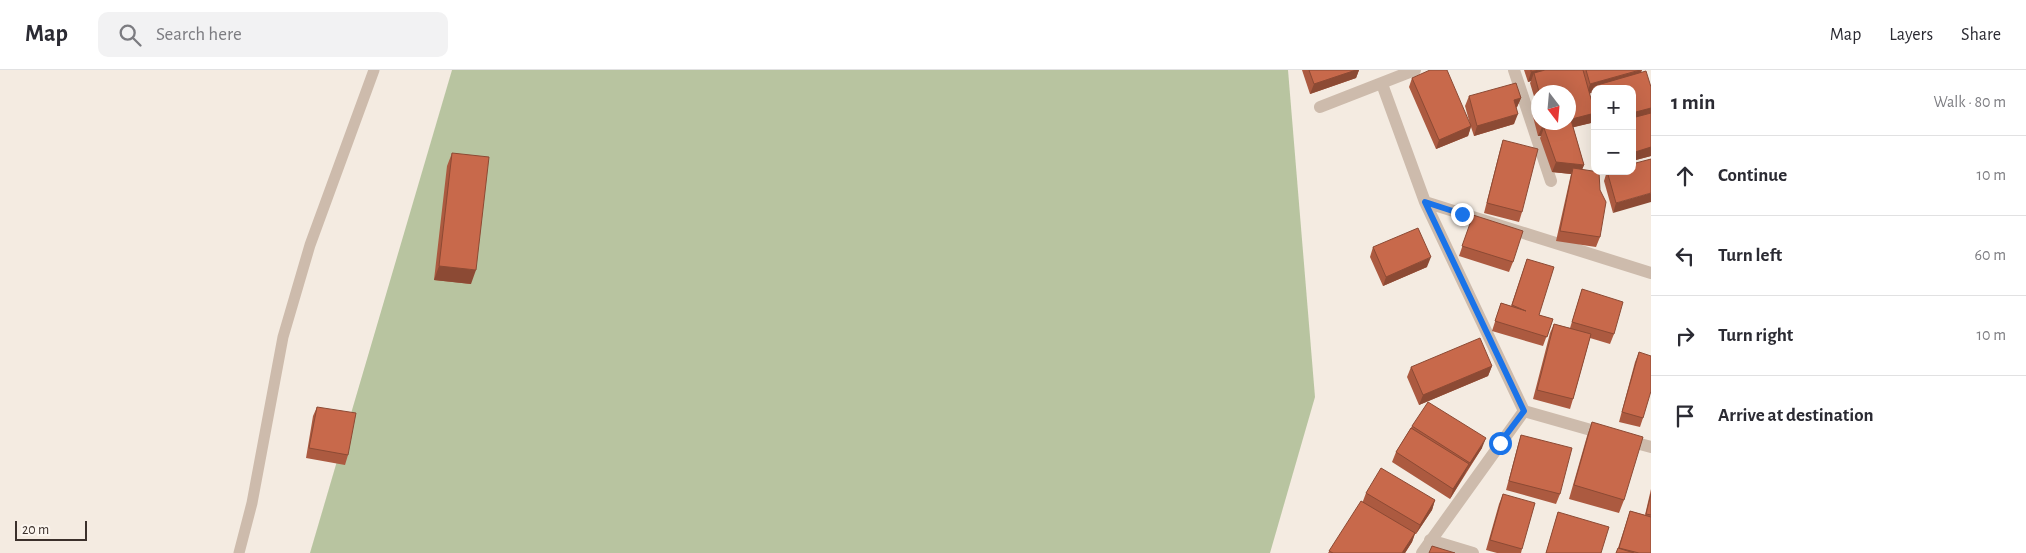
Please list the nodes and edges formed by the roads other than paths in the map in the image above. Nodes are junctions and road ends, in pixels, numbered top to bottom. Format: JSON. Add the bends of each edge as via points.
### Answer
{"nodes":[{"id":1,"x":374,"y":70,"type":"edge"},
{"id":2,"x":1415,"y":70,"type":"edge"},
{"id":3,"x":1514,"y":70,"type":"edge"},
{"id":4,"x":1382,"y":84,"type":"junction"},
{"id":5,"x":1320,"y":107,"type":"dead end"},
{"id":6,"x":1551,"y":181,"type":"dead end"},
{"id":7,"x":1425,"y":202,"type":"junction"},
{"id":8,"x":1651,"y":273,"type":"edge"},
{"id":9,"x":1524,"y":411,"type":"junction"},
{"id":10,"x":1651,"y":447,"type":"edge"},
{"id":11,"x":1430,"y":540,"type":"junction"},
{"id":12,"x":239,"y":553,"type":"edge"},
{"id":13,"x":1422,"y":553,"type":"edge"},
{"id":14,"x":1472,"y":553,"type":"edge"}],
"edges":[{"from":1,"to":12,"type":"lane","via":[[310,246],[282,337],[252,503]]},
{"from":2,"to":4,"type":"street"},
{"from":3,"to":6,"type":"street"},
{"from":4,"to":5,"type":"street"},
{"from":4,"to":7,"type":"street"},
{"from":7,"to":8,"type":"street"},
{"from":7,"to":9,"type":"street"},
{"from":9,"to":10,"type":"street"},
{"from":9,"to":11,"type":"street"},
{"from":11,"to":13,"type":"street"},
{"from":11,"to":14,"type":"street"}]}
